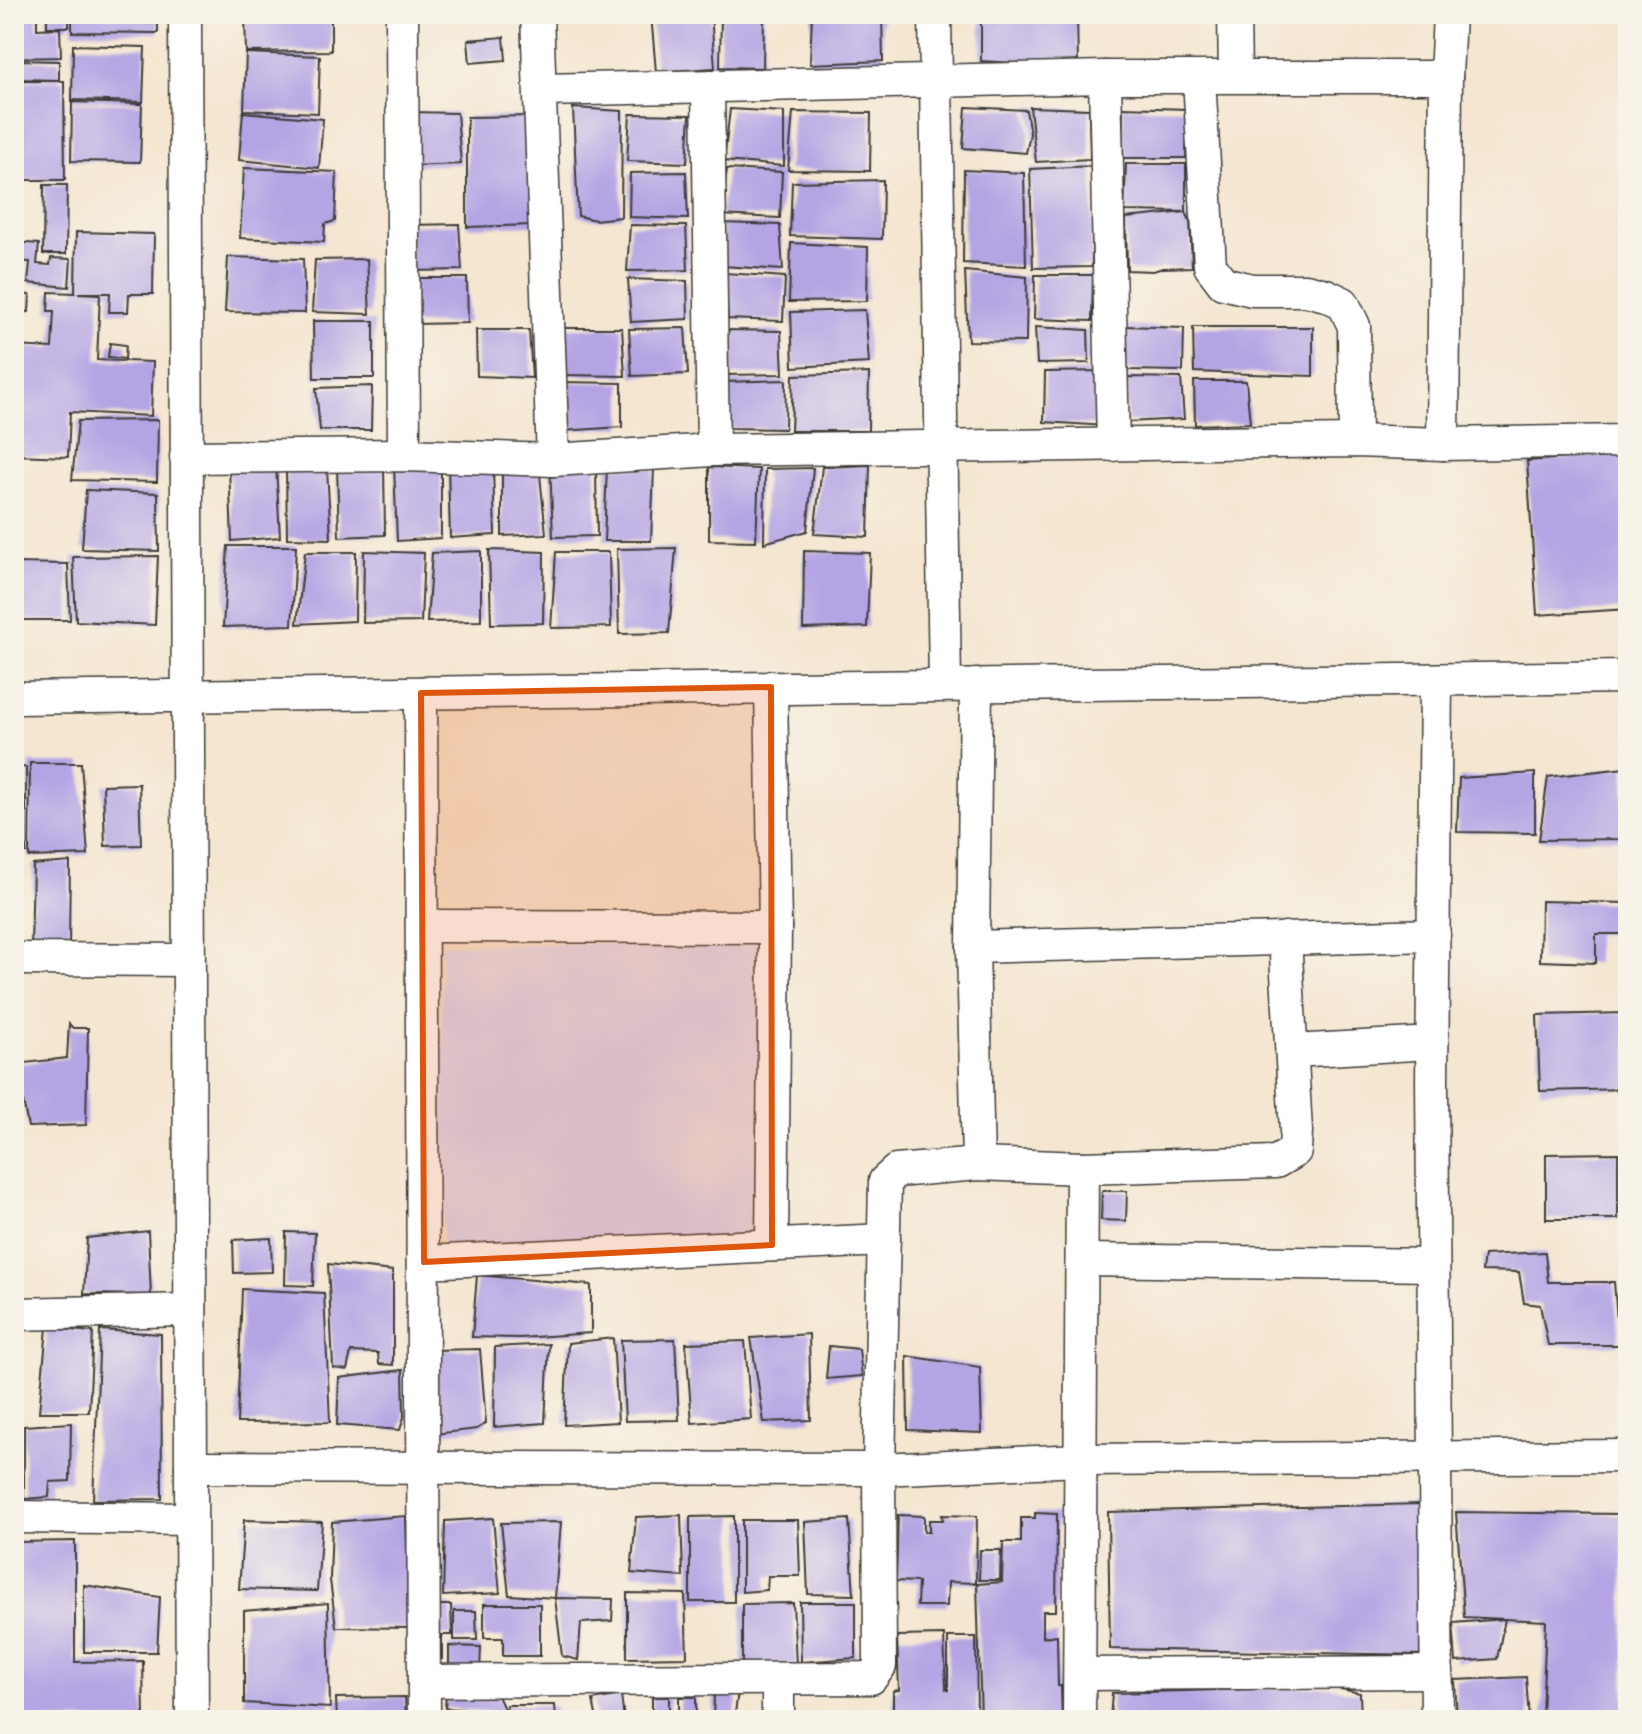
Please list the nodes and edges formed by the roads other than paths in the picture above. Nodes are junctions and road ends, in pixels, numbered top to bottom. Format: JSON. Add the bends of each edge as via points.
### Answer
{"nodes":[{"id":1,"x":185,"y":14,"type":"edge"},
{"id":2,"x":402,"y":14,"type":"edge"},
{"id":3,"x":537,"y":14,"type":"edge"},
{"id":4,"x":935,"y":14,"type":"edge"},
{"id":5,"x":1234,"y":14,"type":"edge"},
{"id":6,"x":1449,"y":14,"type":"edge"},
{"id":7,"x":1235,"y":75,"type":"junction"},
{"id":8,"x":1105,"y":77,"type":"junction"},
{"id":9,"x":1446,"y":77,"type":"junction"},
{"id":10,"x":1199,"y":78,"type":"junction"},
{"id":11,"x":936,"y":82,"type":"junction"},
{"id":12,"x":708,"y":87,"type":"junction"},
{"id":13,"x":542,"y":90,"type":"junction"},
{"id":14,"x":1355,"y":441,"type":"junction"},
{"id":15,"x":1628,"y":441,"type":"edge"},
{"id":16,"x":1443,"y":444,"type":"junction"},
{"id":17,"x":1113,"y":445,"type":"junction"},
{"id":18,"x":940,"y":448,"type":"junction"},
{"id":19,"x":713,"y":450,"type":"junction"},
{"id":20,"x":404,"y":455,"type":"junction"},
{"id":21,"x":186,"y":457,"type":"junction"},
{"id":22,"x":553,"y":460,"type":"junction"},
{"id":23,"x":1628,"y":677,"type":"edge"},
{"id":24,"x":1436,"y":680,"type":"junction"},
{"id":25,"x":960,"y":685,"type":"junction"},
{"id":26,"x":771,"y":687,"type":"junction"},
{"id":27,"x":421,"y":693,"type":"junction"},
{"id":28,"x":187,"y":696,"type":"junction"},
{"id":29,"x":14,"y":698,"type":"edge"},
{"id":30,"x":422,"y":926,"type":"junction"},
{"id":31,"x":775,"y":927,"type":"junction"},
{"id":32,"x":1434,"y":935,"type":"junction"},
{"id":33,"x":1285,"y":938,"type":"junction"},
{"id":34,"x":973,"y":947,"type":"junction"},
{"id":35,"x":14,"y":959,"type":"edge"},
{"id":36,"x":188,"y":960,"type":"junction"},
{"id":37,"x":1432,"y":1043,"type":"junction"},
{"id":38,"x":1292,"y":1051,"type":"junction"},
{"id":39,"x":978,"y":1164,"type":"junction"},
{"id":40,"x":1082,"y":1168,"type":"junction"},
{"id":41,"x":884,"y":1240,"type":"junction"},
{"id":42,"x":772,"y":1245,"type":"junction"},
{"id":43,"x":1083,"y":1260,"type":"junction"},
{"id":44,"x":424,"y":1262,"type":"junction"},
{"id":45,"x":1433,"y":1265,"type":"junction"},
{"id":46,"x":190,"y":1310,"type":"junction"},
{"id":47,"x":14,"y":1314,"type":"edge"},
{"id":48,"x":1628,"y":1456,"type":"edge"},
{"id":49,"x":1434,"y":1458,"type":"junction"},
{"id":50,"x":1081,"y":1460,"type":"junction"},
{"id":51,"x":191,"y":1467,"type":"junction"},
{"id":52,"x":425,"y":1468,"type":"junction"},
{"id":53,"x":879,"y":1469,"type":"junction"},
{"id":54,"x":14,"y":1517,"type":"edge"},
{"id":55,"x":191,"y":1519,"type":"junction"},
{"id":56,"x":1437,"y":1672,"type":"junction"},
{"id":57,"x":1080,"y":1674,"type":"junction"},
{"id":58,"x":778,"y":1679,"type":"junction"},
{"id":59,"x":424,"y":1681,"type":"junction"},
{"id":60,"x":192,"y":1720,"type":"edge"},
{"id":61,"x":424,"y":1720,"type":"edge"},
{"id":62,"x":778,"y":1720,"type":"edge"},
{"id":63,"x":1079,"y":1720,"type":"edge"},
{"id":64,"x":1437,"y":1720,"type":"edge"}],
"edges":[{"from":1,"to":21,"type":"street"},
{"from":2,"to":20,"type":"street"},
{"from":3,"to":13,"type":"street"},
{"from":4,"to":11,"type":"street"},
{"from":5,"to":7,"type":"street"},
{"from":6,"to":9,"type":"street"},
{"from":7,"to":9,"type":"street"},
{"from":7,"to":10,"type":"street"},
{"from":8,"to":10,"type":"street"},
{"from":8,"to":11,"type":"street"},
{"from":8,"to":17,"type":"street"},
{"from":9,"to":16,"type":"street"},
{"from":10,"to":14,"type":"street","via":[[1210,266],[1223,283],[1252,290],[1306,290],[1343,303],[1354,326]]},
{"from":11,"to":12,"type":"street"},
{"from":11,"to":18,"type":"street"},
{"from":12,"to":13,"type":"street"},
{"from":12,"to":19,"type":"street"},
{"from":13,"to":22,"type":"street"},
{"from":14,"to":16,"type":"street"},
{"from":14,"to":17,"type":"street"},
{"from":15,"to":16,"type":"street"},
{"from":17,"to":18,"type":"street"},
{"from":18,"to":19,"type":"street"},
{"from":18,"to":25,"type":"street"},
{"from":19,"to":22,"type":"street"},
{"from":20,"to":21,"type":"street"},
{"from":20,"to":22,"type":"street"},
{"from":21,"to":28,"type":"street"},
{"from":23,"to":24,"type":"street"},
{"from":24,"to":25,"type":"street"},
{"from":24,"to":32,"type":"street"},
{"from":25,"to":26,"type":"street"},
{"from":25,"to":34,"type":"street"},
{"from":26,"to":27,"type":"street"},
{"from":26,"to":31,"type":"street"},
{"from":27,"to":28,"type":"street"},
{"from":27,"to":30,"type":"street"},
{"from":28,"to":29,"type":"street"},
{"from":28,"to":36,"type":"street"},
{"from":30,"to":31,"type":"street"},
{"from":30,"to":44,"type":"street"},
{"from":31,"to":42,"type":"street"},
{"from":32,"to":33,"type":"street"},
{"from":32,"to":37,"type":"street"},
{"from":33,"to":34,"type":"street"},
{"from":33,"to":38,"type":"street"},
{"from":34,"to":39,"type":"street"},
{"from":35,"to":36,"type":"street"},
{"from":36,"to":46,"type":"street"},
{"from":37,"to":38,"type":"street"},
{"from":37,"to":45,"type":"street"},
{"from":38,"to":40,"type":"street","via":[[1295,1151],[1276,1162]]},
{"from":39,"to":40,"type":"street"},
{"from":39,"to":41,"type":"street","via":[[896,1171],[885,1181]]},
{"from":40,"to":43,"type":"street"},
{"from":41,"to":42,"type":"street"},
{"from":41,"to":53,"type":"street"},
{"from":42,"to":44,"type":"street"},
{"from":43,"to":45,"type":"street"},
{"from":43,"to":50,"type":"street"},
{"from":44,"to":52,"type":"street"},
{"from":45,"to":49,"type":"street"},
{"from":46,"to":47,"type":"street"},
{"from":46,"to":51,"type":"street"},
{"from":48,"to":49,"type":"street"},
{"from":49,"to":50,"type":"street"},
{"from":49,"to":56,"type":"street"},
{"from":50,"to":53,"type":"street"},
{"from":50,"to":57,"type":"street"},
{"from":51,"to":52,"type":"street"},
{"from":51,"to":55,"type":"street"},
{"from":52,"to":53,"type":"street"},
{"from":52,"to":59,"type":"street"},
{"from":53,"to":58,"type":"street","via":[[880,1666],[871,1678]]},
{"from":54,"to":55,"type":"street"},
{"from":55,"to":60,"type":"street"},
{"from":56,"to":57,"type":"street"},
{"from":56,"to":64,"type":"street"},
{"from":57,"to":63,"type":"street"},
{"from":58,"to":59,"type":"street"},
{"from":58,"to":62,"type":"street"},
{"from":59,"to":61,"type":"street"}]}
